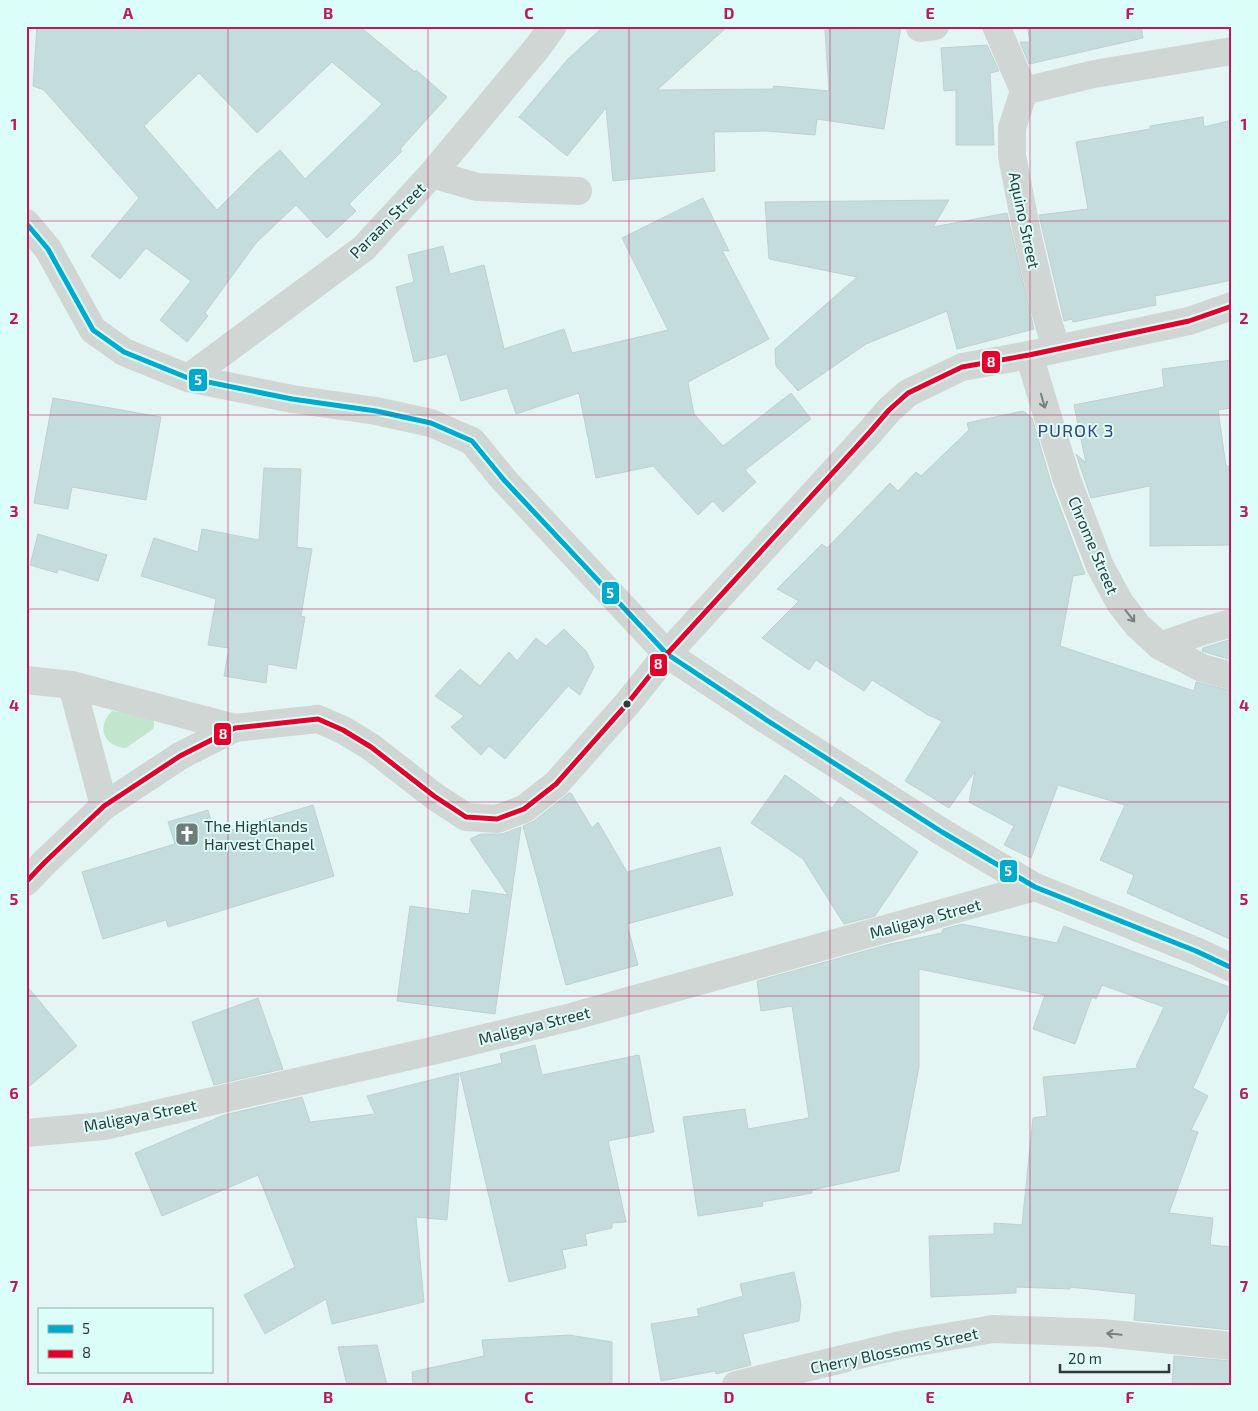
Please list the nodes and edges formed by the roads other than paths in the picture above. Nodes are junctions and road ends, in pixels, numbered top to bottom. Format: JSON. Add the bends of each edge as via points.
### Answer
{"nodes":[{"id":1,"x":553,"y":26,"type":"edge"},
{"id":2,"x":996,"y":26,"type":"edge"},
{"id":3,"x":1232,"y":51,"type":"edge"},
{"id":4,"x":1024,"y":91,"type":"junction"},
{"id":5,"x":432,"y":174,"type":"junction"},
{"id":6,"x":578,"y":191,"type":"dead end"},
{"id":7,"x":26,"y":223,"type":"edge"},
{"id":8,"x":1232,"y":306,"type":"edge"},
{"id":9,"x":1056,"y":349,"type":"junction"},
{"id":10,"x":1029,"y":355,"type":"junction"},
{"id":11,"x":188,"y":378,"type":"junction"},
{"id":12,"x":1232,"y":623,"type":"edge"},
{"id":13,"x":1160,"y":646,"type":"junction"},
{"id":14,"x":667,"y":654,"type":"junction"},
{"id":15,"x":1232,"y":676,"type":"edge"},
{"id":16,"x":26,"y":680,"type":"edge"},
{"id":17,"x":72,"y":685,"type":"junction"},
{"id":18,"x":235,"y":728,"type":"junction"},
{"id":19,"x":104,"y":806,"type":"junction"},
{"id":20,"x":26,"y":882,"type":"edge"},
{"id":21,"x":1035,"y":887,"type":"junction"},
{"id":22,"x":1232,"y":968,"type":"edge"},
{"id":23,"x":26,"y":1133,"type":"edge"},
{"id":24,"x":1232,"y":1346,"type":"edge"},
{"id":25,"x":736,"y":1385,"type":"edge"}],
"edges":[{"from":1,"to":5,"type":"street","name":"Paraan Street"},
{"from":2,"to":4,"type":"street"},
{"from":3,"to":4,"type":"street","via":[[1094,74]]},
{"from":4,"to":9,"type":"street","name":"Aquino Street","via":[[1012,128],[1012,156]]},
{"from":5,"to":6,"type":"street","via":[[477,187]]},
{"from":5,"to":11,"type":"street","name":"Paraan Street","via":[[364,248]]},
{"from":7,"to":11,"type":"street","via":[[48,248],[93,330],[124,352]]},
{"from":8,"to":9,"type":"street","via":[[1189,321]]},
{"from":9,"to":10,"type":"street"},
{"from":10,"to":13,"type":"street","name":"Chrome Street","one_way":true,"via":[[1067,480],[1100,566],[1120,603]]},
{"from":10,"to":14,"type":"street","via":[[962,367],[908,393]]},
{"from":11,"to":14,"type":"street","via":[[432,423],[472,441],[504,480]]},
{"from":12,"to":13,"type":"street"},
{"from":13,"to":15,"type":"street","name":"Chrome Street","via":[[1202,668]]},
{"from":14,"to":18,"type":"street","via":[[628,704],[556,784],[524,809],[497,819],[466,817],[371,747],[318,719]]},
{"from":14,"to":21,"type":"street","via":[[784,732]]},
{"from":16,"to":17,"type":"street"},
{"from":17,"to":18,"type":"street"},
{"from":17,"to":19,"type":"street"},
{"from":18,"to":19,"type":"street","via":[[180,756]]},
{"from":19,"to":20,"type":"street"},
{"from":21,"to":22,"type":"street"},
{"from":21,"to":23,"type":"street","name":"Maligaya Street","via":[[571,1017],[436,1050],[104,1126]]},
{"from":24,"to":25,"type":"street","name":"Cherry Blossoms Street","one_way":true,"via":[[1102,1333],[993,1329],[900,1345]]}]}
